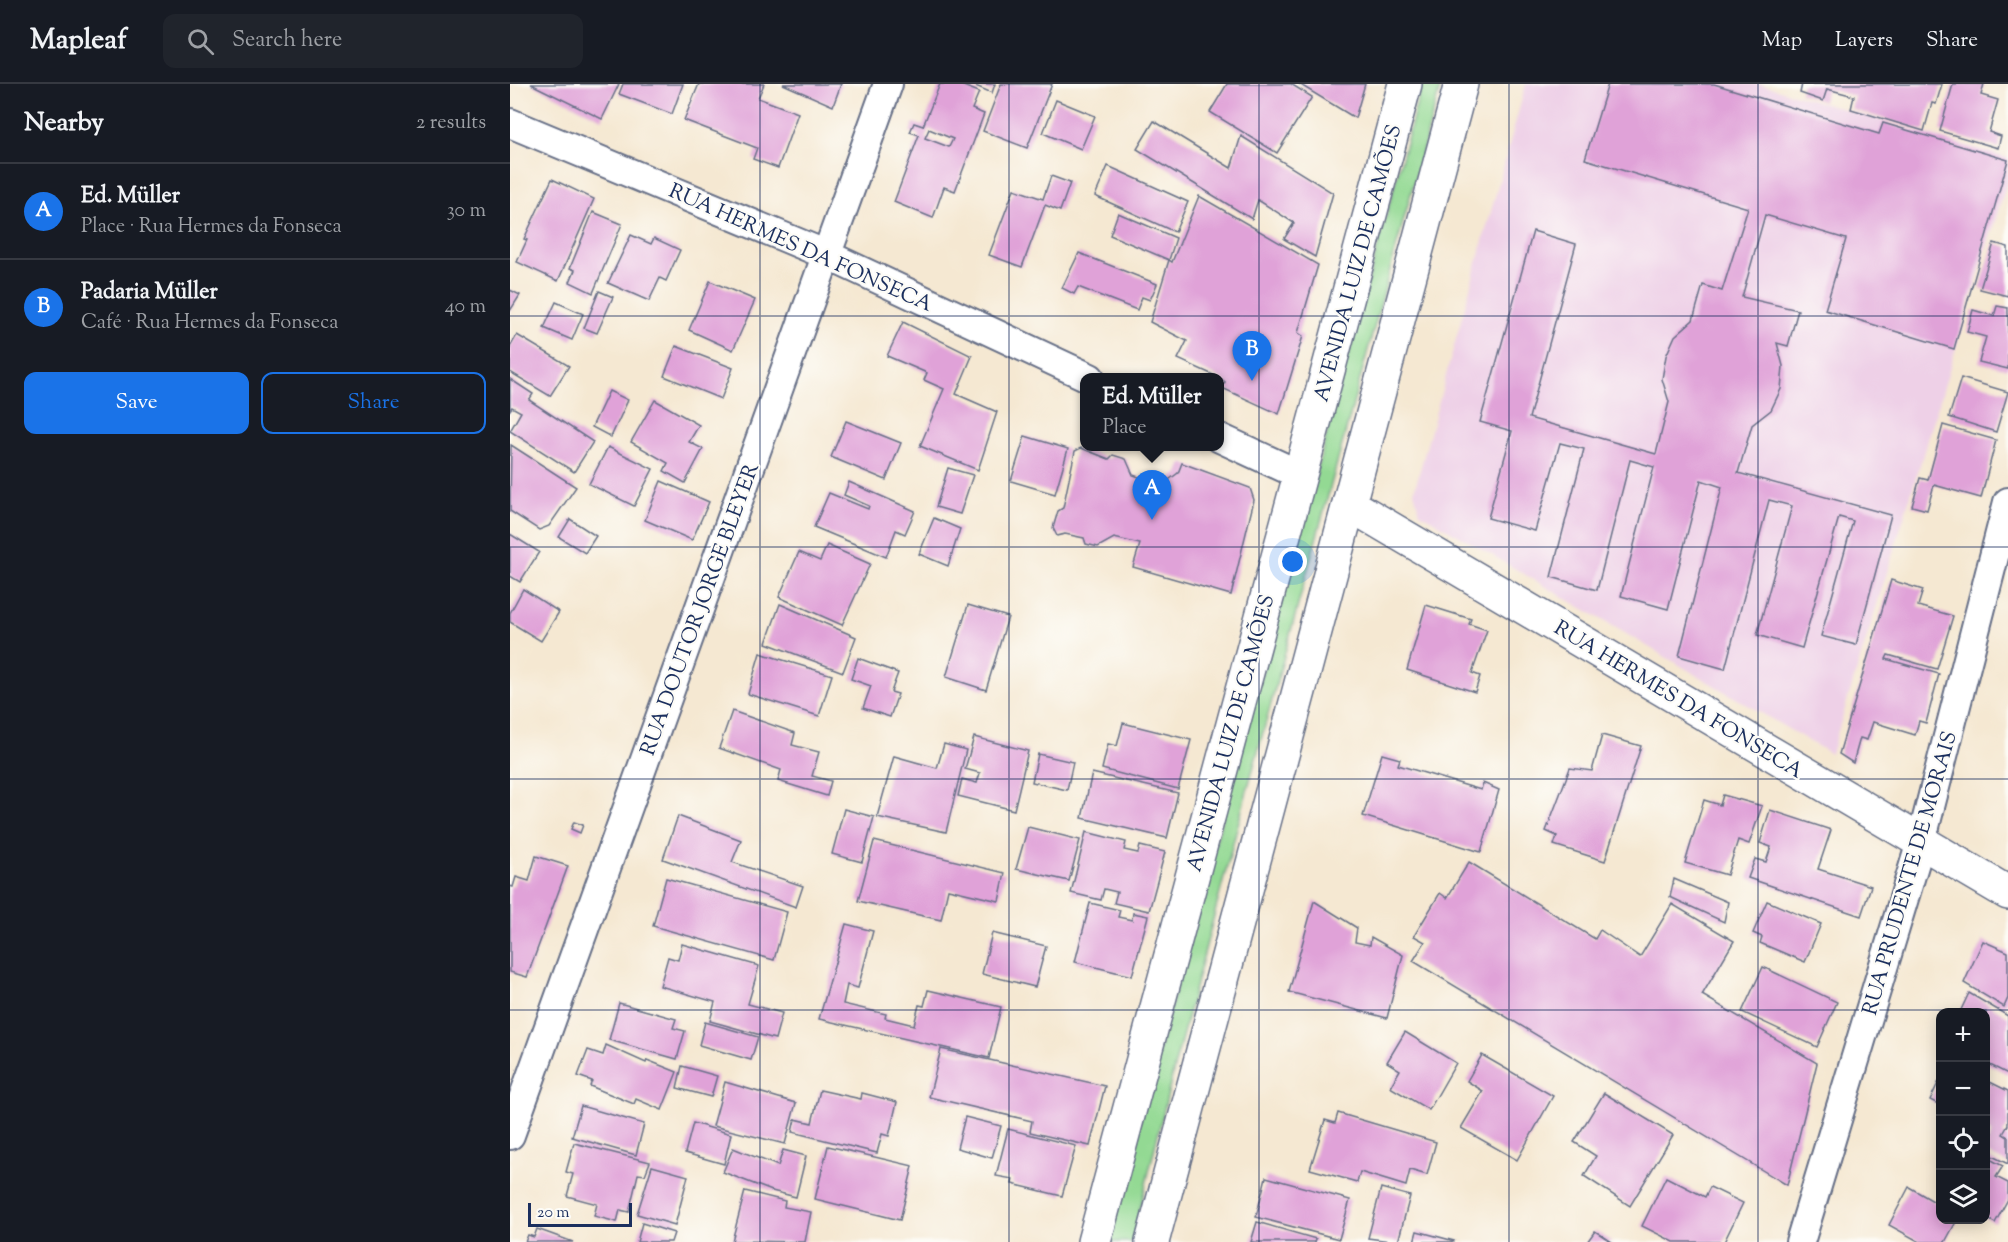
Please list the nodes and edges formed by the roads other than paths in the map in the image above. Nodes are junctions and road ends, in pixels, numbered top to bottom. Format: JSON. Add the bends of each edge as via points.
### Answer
{"nodes":[{"id":1,"x":888,"y":84,"type":"edge"},
{"id":2,"x":1404,"y":84,"type":"edge"},
{"id":3,"x":1461,"y":84,"type":"edge"},
{"id":4,"x":510,"y":123,"type":"edge"},
{"id":5,"x":826,"y":255,"type":"junction"},
{"id":6,"x":1080,"y":373,"type":"edge"},
{"id":7,"x":1224,"y":440,"type":"edge"},
{"id":8,"x":1300,"y":475,"type":"junction"},
{"id":9,"x":2008,"y":502,"type":"edge"},
{"id":10,"x":1349,"y":504,"type":"junction"},
{"id":11,"x":1922,"y":842,"type":"junction"},
{"id":12,"x":2008,"y":893,"type":"edge"},
{"id":13,"x":510,"y":1135,"type":"edge"},
{"id":14,"x":1094,"y":1242,"type":"edge"},
{"id":15,"x":1152,"y":1242,"type":"edge"},
{"id":16,"x":1800,"y":1242,"type":"edge"}],
"edges":[{"from":1,"to":5,"type":"street","name":"RUA DOUTOR JORGE BLEYER"},
{"from":2,"to":8,"type":"main road","name":"AVENIDA LUIZ DE CAMÕES"},
{"from":3,"to":10,"type":"main road"},
{"from":4,"to":5,"type":"street","name":"RUA HERMES DA FONSECA"},
{"from":5,"to":6,"type":"street","name":"RUA HERMES DA FONSECA"},
{"from":5,"to":13,"type":"street","name":"RUA DOUTOR JORGE BLEYER"},
{"from":7,"to":8,"type":"street"},
{"from":8,"to":14,"type":"main road","name":"AVENIDA LUIZ DE CAMÕES"},
{"from":9,"to":11,"type":"street","name":"RUA PRUDENTE DE MORAIS"},
{"from":10,"to":11,"type":"main road","name":"RUA HERMES DA FONSECA"},
{"from":10,"to":15,"type":"main road"},
{"from":11,"to":12,"type":"main road","name":"RUA HERMES DA FONSECA"},
{"from":11,"to":16,"type":"street","name":"RUA PRUDENTE DE MORAIS"}]}
